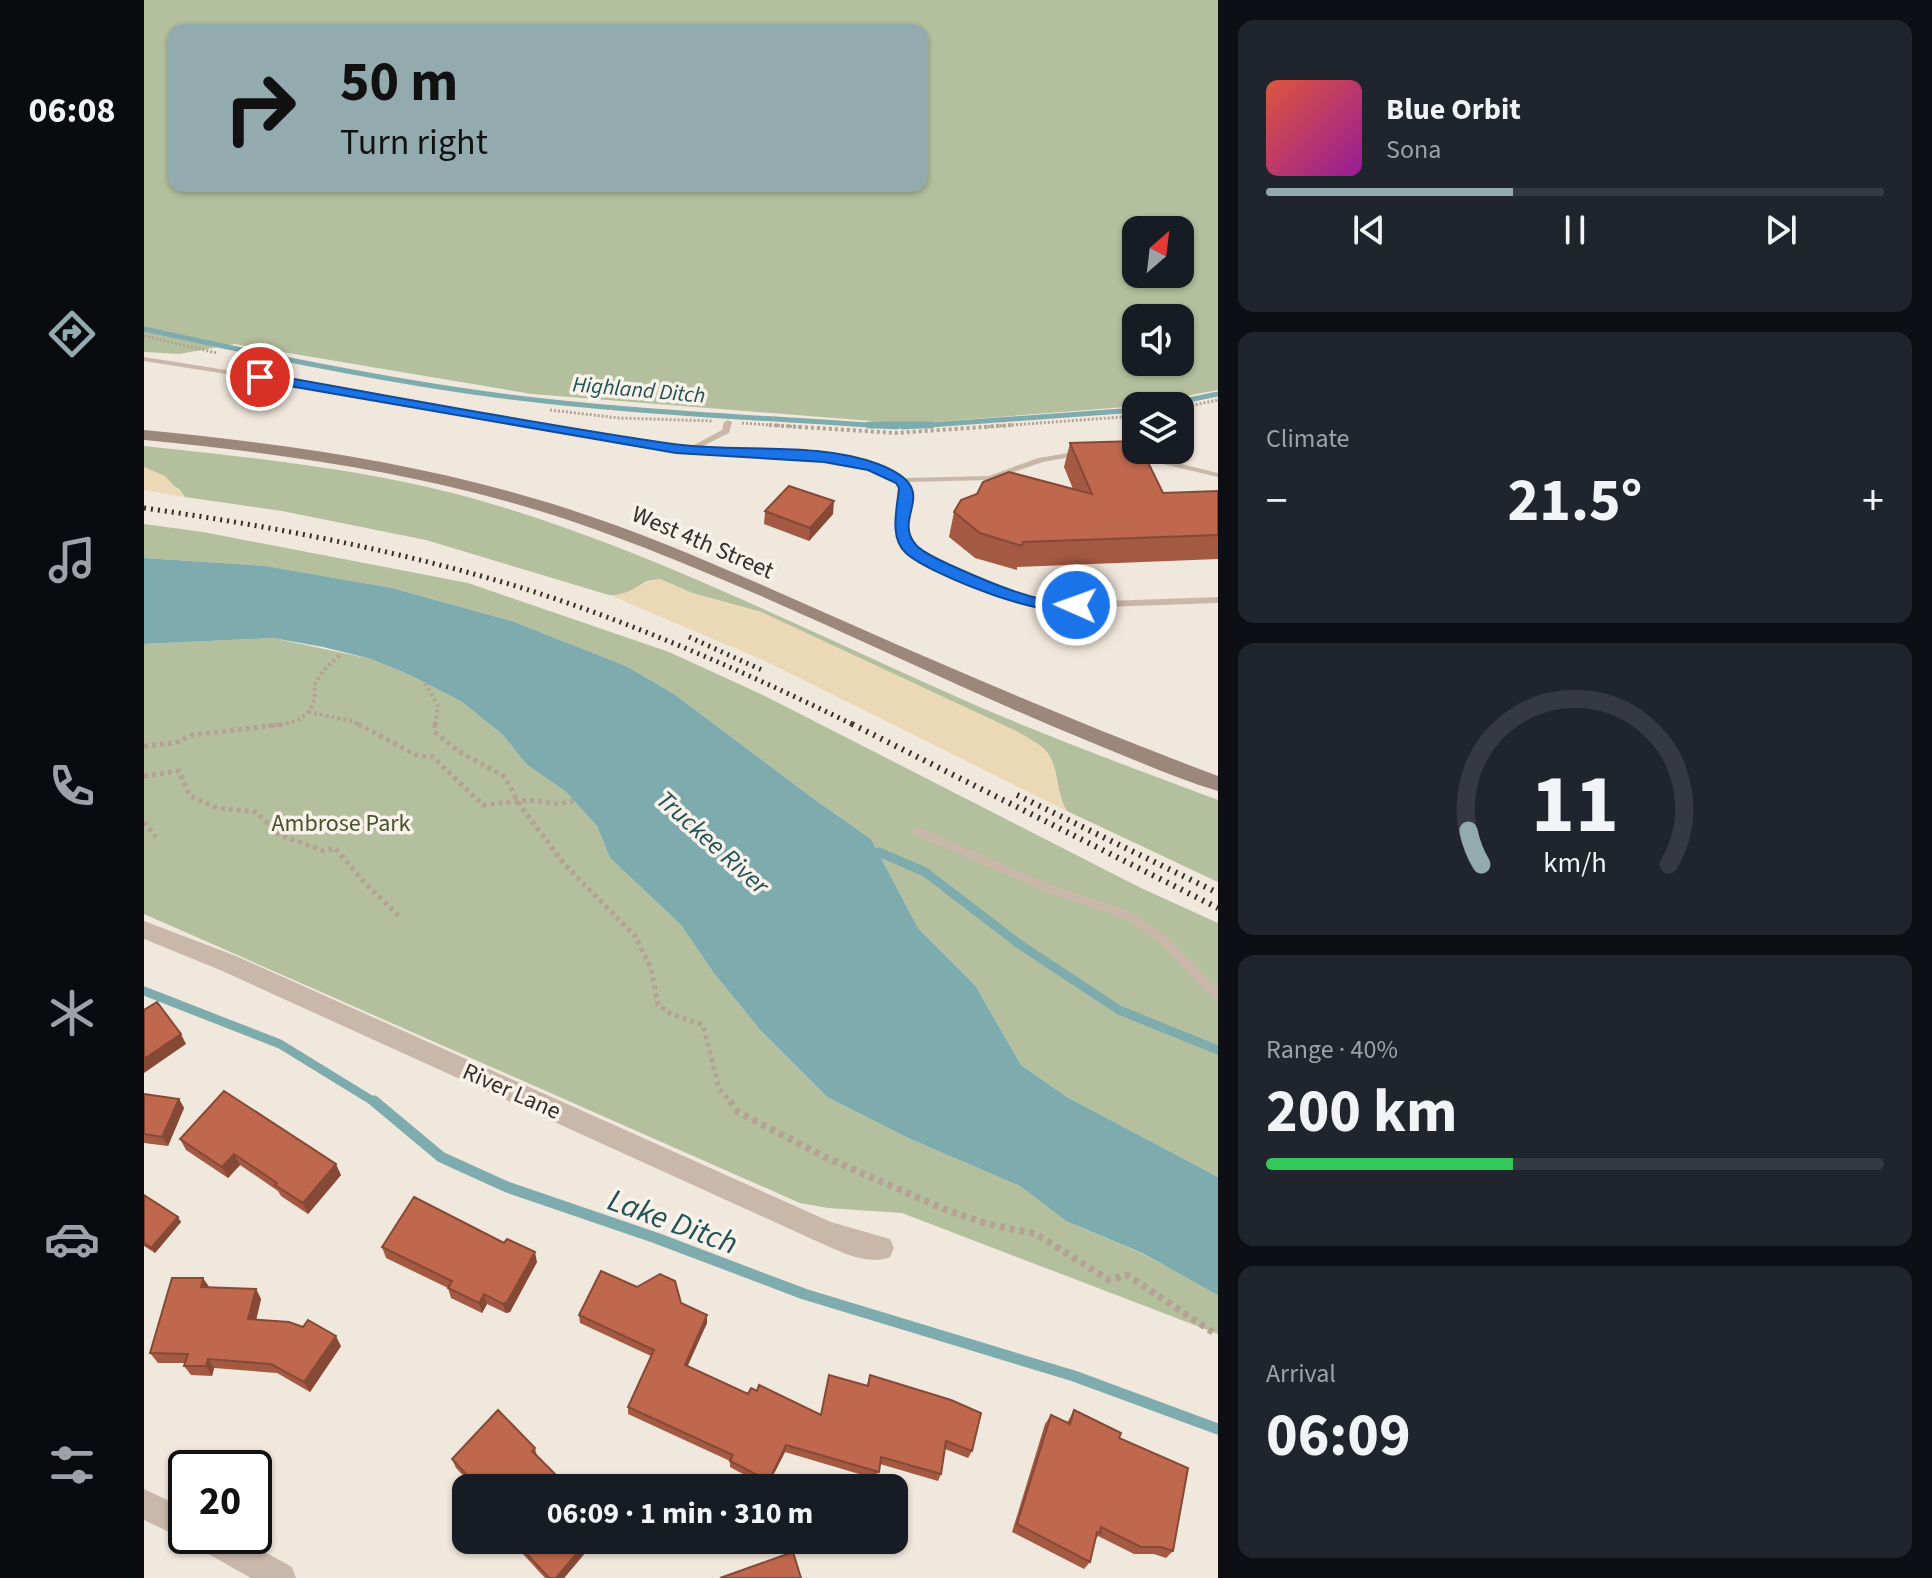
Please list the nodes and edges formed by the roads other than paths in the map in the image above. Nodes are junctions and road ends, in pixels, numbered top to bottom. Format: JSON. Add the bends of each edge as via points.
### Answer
{"nodes":[{"id":1,"x":144,"y":359,"type":"edge"},
{"id":2,"x":728,"y":422,"type":"road end"},
{"id":3,"x":144,"y":435,"type":"edge"},
{"id":4,"x":688,"y":450,"type":"junction"},
{"id":5,"x":1120,"y":452,"type":"edge"},
{"id":6,"x":1094,"y":453,"type":"edge"},
{"id":7,"x":1218,"y":475,"type":"edge"},
{"id":8,"x":902,"y":480,"type":"junction"},
{"id":9,"x":1218,"y":600,"type":"edge"},
{"id":10,"x":1218,"y":784,"type":"edge"},
{"id":11,"x":917,"y":831,"type":"dead end"},
{"id":12,"x":144,"y":930,"type":"edge"},
{"id":13,"x":1218,"y":996,"type":"edge"},
{"id":14,"x":881,"y":1248,"type":"dead end"},
{"id":15,"x":144,"y":1504,"type":"edge"},
{"id":16,"x":168,"y":1516,"type":"edge"},
{"id":17,"x":239,"y":1554,"type":"edge"},
{"id":18,"x":281,"y":1578,"type":"edge"}],
"edges":[{"from":1,"to":4,"type":"lane"},
{"from":2,"to":4,"type":"lane","via":[[719,436]]},
{"from":3,"to":10,"type":"main road","name":"West 4th Street","via":[[364,462],[480,488],[589,521],[1012,704]]},
{"from":4,"to":8,"type":"lane","via":[[824,457],[872,466]]},
{"from":5,"to":7,"type":"lane"},
{"from":6,"to":8,"type":"lane","via":[[1041,460],[990,478]]},
{"from":8,"to":9,"type":"lane","via":[[908,497],[903,535],[911,550],[1013,597],[1049,606]]},
{"from":11,"to":13,"type":"lane","via":[[1142,922]]},
{"from":12,"to":14,"type":"street","name":"River Lane","via":[[823,1231]]},
{"from":15,"to":16,"type":"street"},
{"from":17,"to":18,"type":"street"}]}
